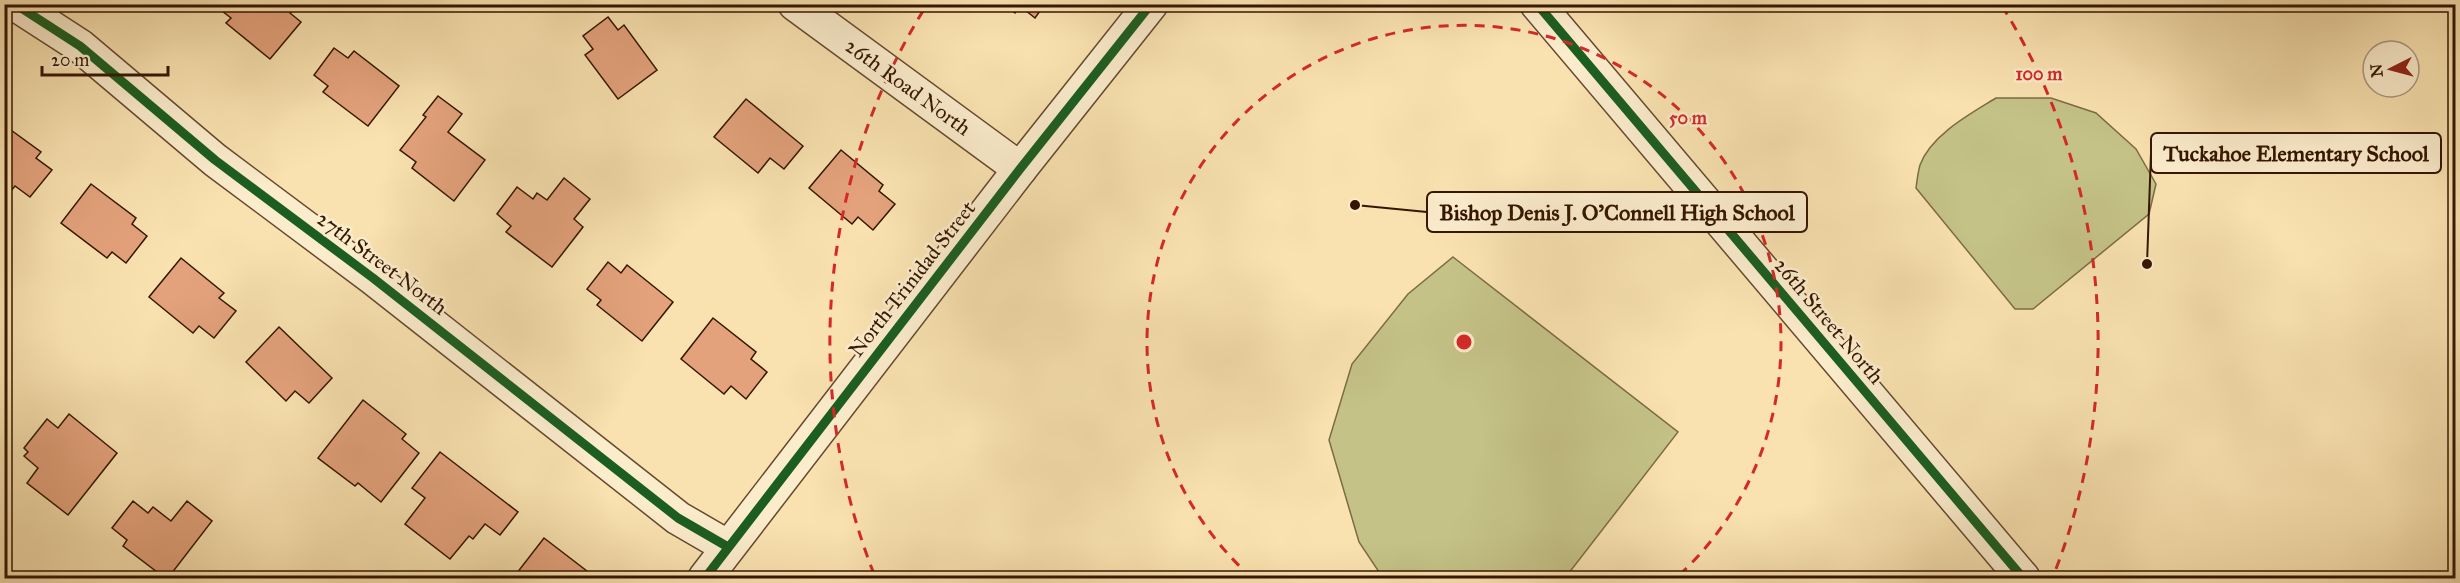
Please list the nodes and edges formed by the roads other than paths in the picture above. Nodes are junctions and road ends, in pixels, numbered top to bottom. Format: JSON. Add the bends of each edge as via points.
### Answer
{"nodes":[{"id":1,"x":15,"y":4,"type":"edge"},
{"id":2,"x":795,"y":4,"type":"edge"},
{"id":3,"x":1151,"y":4,"type":"edge"},
{"id":4,"x":1538,"y":4,"type":"edge"},
{"id":5,"x":1020,"y":170,"type":"junction"},
{"id":6,"x":728,"y":547,"type":"junction"},
{"id":7,"x":705,"y":579,"type":"edge"},
{"id":8,"x":2023,"y":579,"type":"edge"}],
"edges":[{"from":1,"to":6,"type":"street","name":"27th Street North","via":[[80,46],[215,160],[374,278],[678,518]]},
{"from":2,"to":5,"type":"street","name":"26th Road North"},
{"from":3,"to":5,"type":"street","name":"North Trinidad Street"},
{"from":4,"to":8,"type":"street","name":"26th Street North"},
{"from":5,"to":6,"type":"street","name":"North Trinidad Street"},
{"from":6,"to":7,"type":"street","name":"North Trinidad Street"}]}
